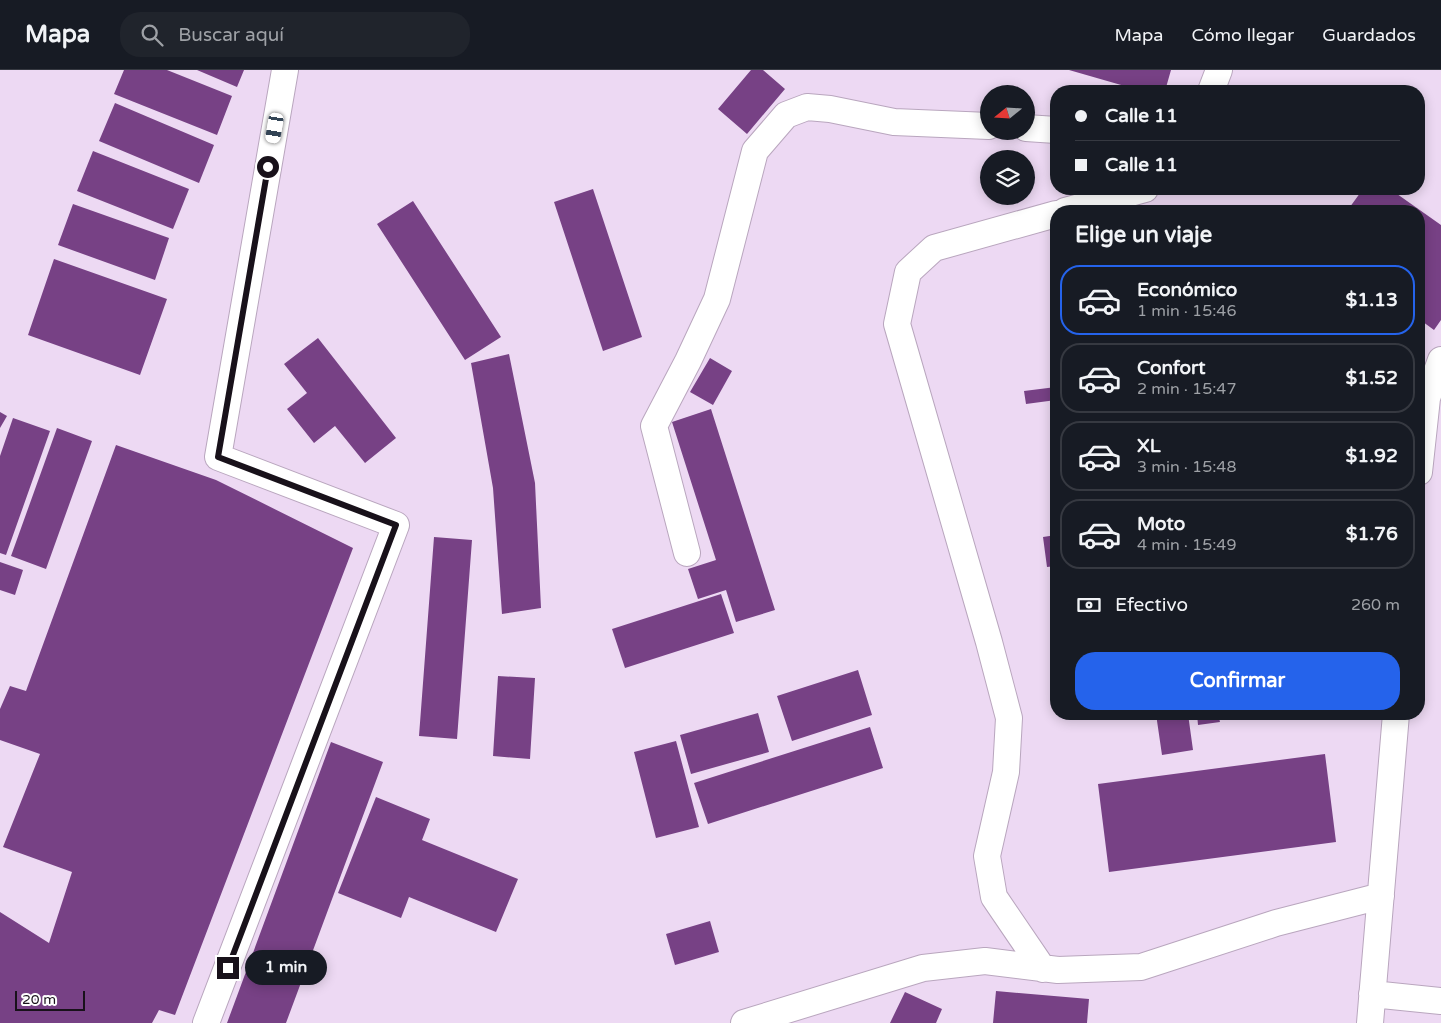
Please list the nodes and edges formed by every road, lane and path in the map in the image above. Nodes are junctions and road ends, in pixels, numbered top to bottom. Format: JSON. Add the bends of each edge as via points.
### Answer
{"nodes":[{"id":1,"x":285,"y":70,"type":"edge"},
{"id":2,"x":1219,"y":70,"type":"edge"},
{"id":3,"x":1213,"y":85,"type":"edge"},
{"id":4,"x":980,"y":126,"type":"edge"},
{"id":5,"x":1035,"y":129,"type":"edge"},
{"id":6,"x":1050,"y":130,"type":"edge"},
{"id":7,"x":1123,"y":195,"type":"edge"},
{"id":8,"x":1087,"y":205,"type":"edge"},
{"id":9,"x":1050,"y":216,"type":"edge"},
{"id":10,"x":1441,"y":360,"type":"edge"},
{"id":11,"x":1425,"y":416,"type":"edge"},
{"id":12,"x":687,"y":553,"type":"dead end"},
{"id":13,"x":1396,"y":720,"type":"edge"},
{"id":14,"x":1381,"y":896,"type":"junction"},
{"id":15,"x":1043,"y":968,"type":"junction"},
{"id":16,"x":1372,"y":994,"type":"junction"},
{"id":17,"x":1441,"y":1001,"type":"edge"},
{"id":18,"x":206,"y":1023,"type":"edge"},
{"id":19,"x":744,"y":1023,"type":"edge"},
{"id":20,"x":1370,"y":1023,"type":"edge"}],
"edges":[{"from":1,"to":18,"type":"street","via":[[218,457],[396,525]]},
{"from":2,"to":3,"type":"street"},
{"from":4,"to":12,"type":"street","via":[[894,122],[830,109],[806,108],[786,115],[755,152],[717,299],[654,426]]},
{"from":5,"to":6,"type":"street"},
{"from":7,"to":8,"type":"street"},
{"from":9,"to":15,"type":"street","via":[[934,248],[908,272],[896,324],[1009,718],[1006,772],[988,856],[994,897]]},
{"from":10,"to":11,"type":"street","via":[[1427,398]]},
{"from":13,"to":14,"type":"street"},
{"from":14,"to":15,"type":"street","via":[[1276,923],[1141,967]]},
{"from":14,"to":16,"type":"street"},
{"from":15,"to":19,"type":"street","via":[[985,961],[923,968]]},
{"from":16,"to":17,"type":"street"},
{"from":16,"to":20,"type":"street"}]}
